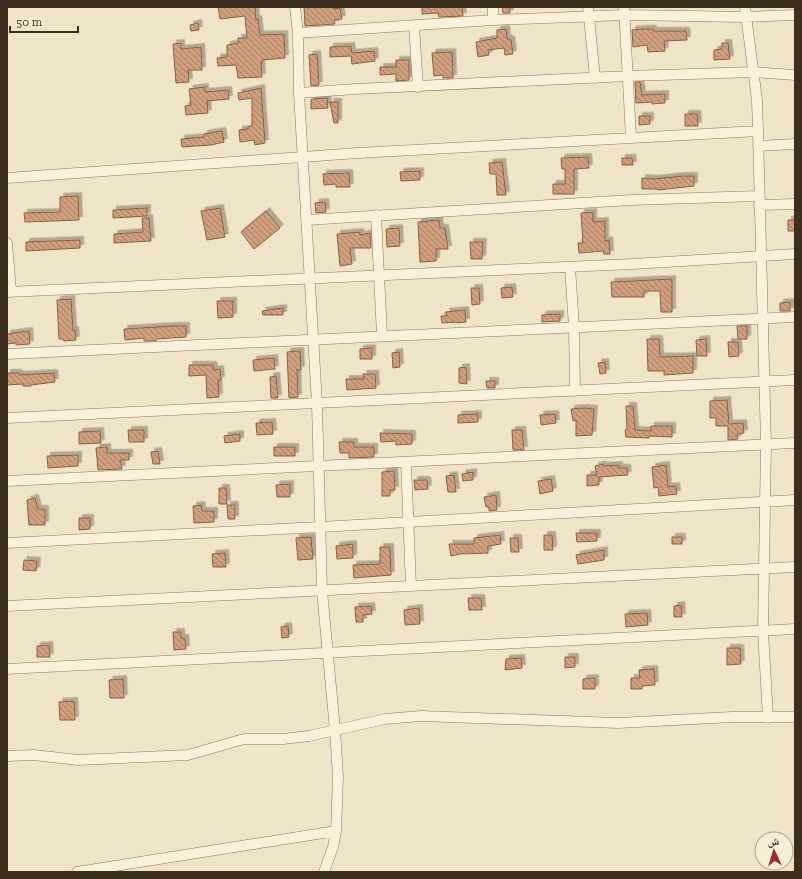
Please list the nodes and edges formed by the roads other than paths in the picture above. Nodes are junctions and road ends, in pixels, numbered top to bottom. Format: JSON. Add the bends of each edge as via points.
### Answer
{"nodes":[{"id":1,"x":295,"y":7,"type":"edge"},
{"id":2,"x":493,"y":7,"type":"edge"},
{"id":3,"x":624,"y":11,"type":"edge"},
{"id":4,"x":589,"y":12,"type":"edge"},
{"id":5,"x":746,"y":12,"type":"edge"},
{"id":6,"x":794,"y":12,"type":"edge"},
{"id":7,"x":493,"y":20,"type":"junction"},
{"id":8,"x":414,"y":26,"type":"junction"},
{"id":9,"x":298,"y":33,"type":"junction"},
{"id":10,"x":754,"y":72,"type":"junction"},
{"id":11,"x":795,"y":75,"type":"edge"},
{"id":12,"x":628,"y":76,"type":"junction"},
{"id":13,"x":595,"y":78,"type":"junction"},
{"id":14,"x":418,"y":87,"type":"junction"},
{"id":15,"x":299,"y":93,"type":"junction"},
{"id":16,"x":758,"y":131,"type":"junction"},
{"id":17,"x":631,"y":137,"type":"junction"},
{"id":18,"x":795,"y":144,"type":"edge"},
{"id":19,"x":758,"y":146,"type":"junction"},
{"id":20,"x":303,"y":157,"type":"junction"},
{"id":21,"x":7,"y":178,"type":"edge"},
{"id":22,"x":759,"y":201,"type":"junction"},
{"id":23,"x":795,"y":204,"type":"edge"},
{"id":24,"x":376,"y":215,"type":"junction"},
{"id":25,"x":306,"y":220,"type":"junction"},
{"id":26,"x":7,"y":244,"type":"edge"},
{"id":27,"x":795,"y":254,"type":"edge"},
{"id":28,"x":761,"y":256,"type":"junction"},
{"id":29,"x":570,"y":267,"type":"junction"},
{"id":30,"x":379,"y":276,"type":"junction"},
{"id":31,"x":310,"y":279,"type":"junction"},
{"id":32,"x":9,"y":291,"type":"edge"},
{"id":33,"x":795,"y":317,"type":"edge"},
{"id":34,"x":762,"y":318,"type":"junction"},
{"id":35,"x":574,"y":327,"type":"junction"},
{"id":36,"x":382,"y":335,"type":"junction"},
{"id":37,"x":313,"y":340,"type":"junction"},
{"id":38,"x":7,"y":354,"type":"edge"},
{"id":39,"x":795,"y":380,"type":"edge"},
{"id":40,"x":764,"y":382,"type":"junction"},
{"id":41,"x":575,"y":391,"type":"junction"},
{"id":42,"x":317,"y":404,"type":"junction"},
{"id":43,"x":7,"y":418,"type":"edge"},
{"id":44,"x":795,"y":443,"type":"edge"},
{"id":45,"x":766,"y":444,"type":"junction"},
{"id":46,"x":406,"y":462,"type":"junction"},
{"id":47,"x":318,"y":466,"type":"junction"},
{"id":48,"x":7,"y":481,"type":"edge"},
{"id":49,"x":795,"y":500,"type":"edge"},
{"id":50,"x":765,"y":501,"type":"junction"},
{"id":51,"x":408,"y":522,"type":"junction"},
{"id":52,"x":320,"y":527,"type":"junction"},
{"id":53,"x":7,"y":543,"type":"edge"},
{"id":54,"x":795,"y":567,"type":"edge"},
{"id":55,"x":765,"y":568,"type":"junction"},
{"id":56,"x":411,"y":586,"type":"junction"},
{"id":57,"x":322,"y":591,"type":"junction"},
{"id":58,"x":7,"y":606,"type":"edge"},
{"id":59,"x":795,"y":629,"type":"edge"},
{"id":60,"x":763,"y":631,"type":"junction"},
{"id":61,"x":328,"y":653,"type":"junction"},
{"id":62,"x":7,"y":669,"type":"edge"},
{"id":63,"x":795,"y":717,"type":"edge"},
{"id":64,"x":768,"y":718,"type":"junction"},
{"id":65,"x":335,"y":730,"type":"junction"},
{"id":66,"x":7,"y":756,"type":"edge"},
{"id":67,"x":336,"y":831,"type":"junction"},
{"id":68,"x":77,"y":872,"type":"edge"},
{"id":69,"x":324,"y":872,"type":"edge"}],
"edges":[{"from":1,"to":9,"type":"street"},
{"from":2,"to":7,"type":"street"},
{"from":3,"to":4,"type":"street"},
{"from":3,"to":5,"type":"street"},
{"from":3,"to":12,"type":"street"},
{"from":4,"to":7,"type":"street"},
{"from":4,"to":13,"type":"street"},
{"from":5,"to":6,"type":"street"},
{"from":5,"to":10,"type":"street"},
{"from":7,"to":8,"type":"street"},
{"from":8,"to":9,"type":"street"},
{"from":8,"to":14,"type":"street"},
{"from":9,"to":15,"type":"street"},
{"from":10,"to":11,"type":"street"},
{"from":10,"to":12,"type":"street"},
{"from":10,"to":16,"type":"street"},
{"from":12,"to":13,"type":"street"},
{"from":12,"to":17,"type":"street"},
{"from":13,"to":14,"type":"street"},
{"from":14,"to":15,"type":"street"},
{"from":15,"to":20,"type":"street"},
{"from":16,"to":17,"type":"street"},
{"from":16,"to":19,"type":"street"},
{"from":17,"to":20,"type":"street"},
{"from":18,"to":19,"type":"street"},
{"from":19,"to":22,"type":"street"},
{"from":20,"to":21,"type":"street"},
{"from":20,"to":25,"type":"street"},
{"from":22,"to":23,"type":"street"},
{"from":22,"to":24,"type":"street","via":[[631,200]]},
{"from":22,"to":28,"type":"street"},
{"from":24,"to":25,"type":"street"},
{"from":24,"to":30,"type":"street"},
{"from":25,"to":31,"type":"street"},
{"from":26,"to":32,"type":"street"},
{"from":27,"to":28,"type":"street"},
{"from":28,"to":29,"type":"street"},
{"from":28,"to":34,"type":"street"},
{"from":29,"to":30,"type":"street"},
{"from":29,"to":35,"type":"street"},
{"from":30,"to":31,"type":"street"},
{"from":30,"to":36,"type":"street"},
{"from":31,"to":32,"type":"street"},
{"from":31,"to":37,"type":"street"},
{"from":33,"to":34,"type":"street"},
{"from":34,"to":35,"type":"street"},
{"from":34,"to":40,"type":"street"},
{"from":35,"to":36,"type":"street"},
{"from":35,"to":41,"type":"street"},
{"from":36,"to":37,"type":"street"},
{"from":37,"to":38,"type":"street"},
{"from":37,"to":42,"type":"street"},
{"from":39,"to":40,"type":"street"},
{"from":40,"to":41,"type":"street"},
{"from":40,"to":45,"type":"street"},
{"from":41,"to":42,"type":"street"},
{"from":42,"to":43,"type":"street"},
{"from":42,"to":47,"type":"street"},
{"from":44,"to":45,"type":"street"},
{"from":45,"to":46,"type":"street"},
{"from":45,"to":50,"type":"street"},
{"from":46,"to":47,"type":"street"},
{"from":46,"to":51,"type":"street"},
{"from":47,"to":48,"type":"street"},
{"from":47,"to":52,"type":"street"},
{"from":49,"to":50,"type":"street"},
{"from":50,"to":51,"type":"street"},
{"from":50,"to":55,"type":"street"},
{"from":51,"to":52,"type":"street"},
{"from":51,"to":56,"type":"street"},
{"from":52,"to":53,"type":"street"},
{"from":52,"to":57,"type":"street"},
{"from":54,"to":55,"type":"street"},
{"from":55,"to":56,"type":"street"},
{"from":55,"to":60,"type":"street"},
{"from":56,"to":57,"type":"street"},
{"from":57,"to":58,"type":"street"},
{"from":57,"to":61,"type":"street"},
{"from":59,"to":60,"type":"street"},
{"from":60,"to":61,"type":"street"},
{"from":60,"to":64,"type":"street"},
{"from":61,"to":62,"type":"street"},
{"from":61,"to":65,"type":"street"},
{"from":63,"to":64,"type":"street"},
{"from":64,"to":65,"type":"street","via":[[732,717],[618,723],[422,716],[385,719]]},
{"from":65,"to":66,"type":"street","via":[[283,739],[244,739],[188,755],[87,760],[34,754]]},
{"from":65,"to":67,"type":"street","via":[[338,778]]},
{"from":67,"to":68,"type":"street"},
{"from":67,"to":69,"type":"street"}]}
